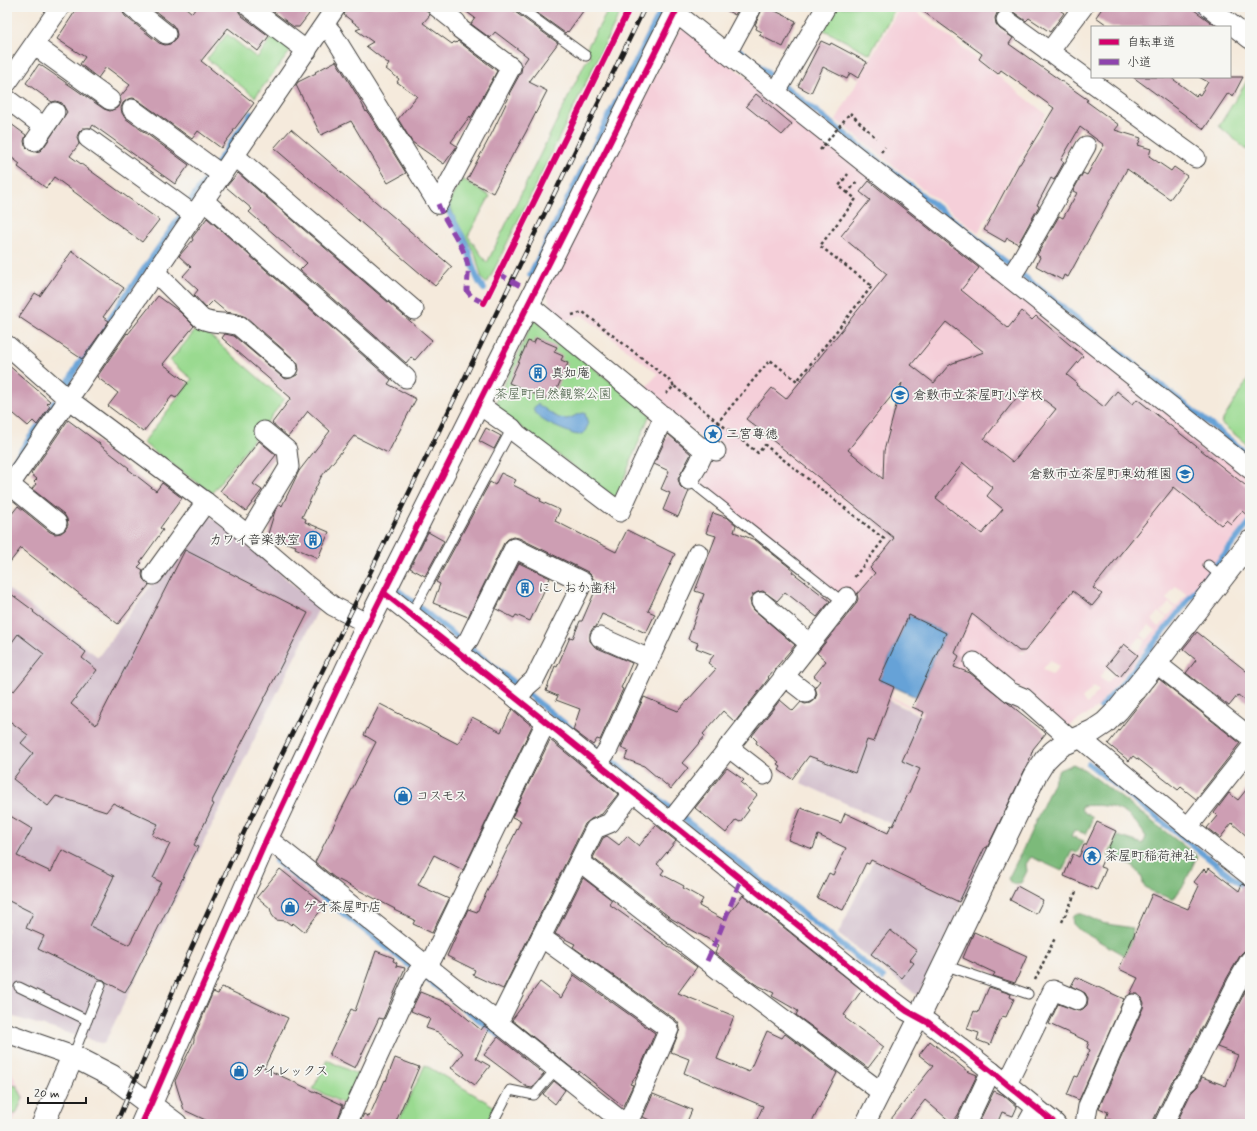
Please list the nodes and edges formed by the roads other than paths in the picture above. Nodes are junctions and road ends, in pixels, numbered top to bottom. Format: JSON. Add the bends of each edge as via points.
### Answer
{"nodes":[{"id":1,"x":60,"y":7,"type":"edge"},
{"id":2,"x":132,"y":7,"type":"edge"},
{"id":3,"x":249,"y":7,"type":"edge"},
{"id":4,"x":437,"y":7,"type":"edge"},
{"id":5,"x":519,"y":7,"type":"edge"},
{"id":6,"x":752,"y":7,"type":"edge"},
{"id":7,"x":826,"y":7,"type":"edge"},
{"id":8,"x":1083,"y":7,"type":"edge"},
{"id":9,"x":1209,"y":7,"type":"edge"},
{"id":10,"x":677,"y":10,"type":"edge"},
{"id":11,"x":329,"y":19,"type":"edge"},
{"id":12,"x":1006,"y":20,"type":"dead end"},
{"id":13,"x":166,"y":34,"type":"dead end"},
{"id":14,"x":1250,"y":39,"type":"edge"},
{"id":15,"x":730,"y":47,"type":"junction"},
{"id":16,"x":302,"y":48,"type":"junction"},
{"id":17,"x":38,"y":49,"type":"junction"},
{"id":18,"x":1049,"y":52,"type":"junction"},
{"id":19,"x":586,"y":56,"type":"dead end"},
{"id":20,"x":780,"y":86,"type":"junction"},
{"id":21,"x":8,"y":94,"type":"edge"},
{"id":22,"x":110,"y":100,"type":"dead end"},
{"id":23,"x":132,"y":109,"type":"dead end"},
{"id":24,"x":45,"y":127,"type":"dead end"},
{"id":25,"x":88,"y":138,"type":"dead end"},
{"id":26,"x":1086,"y":146,"type":"dead end"},
{"id":27,"x":235,"y":156,"type":"junction"},
{"id":28,"x":1196,"y":158,"type":"dead end"},
{"id":29,"x":216,"y":170,"type":"junction"},
{"id":30,"x":192,"y":208,"type":"junction"},
{"id":31,"x":155,"y":272,"type":"junction"},
{"id":32,"x":1014,"y":272,"type":"junction"},
{"id":33,"x":528,"y":304,"type":"junction"},
{"id":34,"x":414,"y":310,"type":"dead end"},
{"id":35,"x":7,"y":345,"type":"edge"},
{"id":36,"x":288,"y":368,"type":"dead end"},
{"id":37,"x":406,"y":378,"type":"dead end"},
{"id":38,"x":68,"y":398,"type":"junction"},
{"id":39,"x":478,"y":404,"type":"junction"},
{"id":40,"x":659,"y":412,"type":"junction"},
{"id":41,"x":512,"y":428,"type":"junction"},
{"id":42,"x":264,"y":431,"type":"dead end"},
{"id":43,"x":1250,"y":469,"type":"edge"},
{"id":44,"x":689,"y":480,"type":"joint"},
{"id":45,"x":8,"y":487,"type":"edge"},
{"id":46,"x":206,"y":502,"type":"junction"},
{"id":47,"x":57,"y":524,"type":"dead end"},
{"id":48,"x":248,"y":535,"type":"junction"},
{"id":49,"x":1250,"y":542,"type":"edge"},
{"id":50,"x":698,"y":553,"type":"dead end"},
{"id":51,"x":153,"y":575,"type":"dead end"},
{"id":52,"x":384,"y":593,"type":"junction"},
{"id":53,"x":847,"y":593,"type":"joint"},
{"id":54,"x":761,"y":602,"type":"dead end"},
{"id":55,"x":415,"y":608,"type":"junction"},
{"id":56,"x":368,"y":624,"type":"junction"},
{"id":57,"x":600,"y":637,"type":"dead end"},
{"id":58,"x":810,"y":644,"type":"junction"},
{"id":59,"x":463,"y":646,"type":"junction"},
{"id":60,"x":649,"y":659,"type":"junction"},
{"id":61,"x":974,"y":662,"type":"dead end"},
{"id":62,"x":1156,"y":663,"type":"junction"},
{"id":63,"x":784,"y":676,"type":"junction"},
{"id":64,"x":806,"y":693,"type":"dead end"},
{"id":65,"x":521,"y":694,"type":"junction"},
{"id":66,"x":546,"y":722,"type":"junction"},
{"id":67,"x":1250,"y":737,"type":"edge"},
{"id":68,"x":1076,"y":739,"type":"junction"},
{"id":69,"x":728,"y":747,"type":"junction"},
{"id":70,"x":1250,"y":748,"type":"edge"},
{"id":71,"x":603,"y":758,"type":"junction"},
{"id":72,"x":764,"y":775,"type":"dead end"},
{"id":73,"x":633,"y":792,"type":"junction"},
{"id":74,"x":674,"y":815,"type":"junction"},
{"id":75,"x":1188,"y":827,"type":"junction"},
{"id":76,"x":267,"y":838,"type":"junction"},
{"id":77,"x":579,"y":861,"type":"junction"},
{"id":78,"x":1250,"y":876,"type":"edge"},
{"id":79,"x":541,"y":937,"type":"junction"},
{"id":80,"x":1250,"y":960,"type":"edge"},
{"id":81,"x":944,"y":964,"type":"junction"},
{"id":82,"x":422,"y":969,"type":"junction"},
{"id":83,"x":101,"y":985,"type":"dead end"},
{"id":84,"x":19,"y":987,"type":"dead end"},
{"id":85,"x":1028,"y":994,"type":"dead end"},
{"id":86,"x":1077,"y":1000,"type":"dead end"},
{"id":87,"x":1133,"y":1004,"type":"dead end"},
{"id":88,"x":919,"y":1018,"type":"junction"},
{"id":89,"x":87,"y":1020,"type":"junction"},
{"id":90,"x":498,"y":1023,"type":"junction"},
{"id":91,"x":7,"y":1033,"type":"edge"},
{"id":92,"x":72,"y":1056,"type":"junction"},
{"id":93,"x":991,"y":1071,"type":"junction"},
{"id":94,"x":552,"y":1074,"type":"junction"},
{"id":95,"x":1007,"y":1084,"type":"junction"},
{"id":96,"x":881,"y":1092,"type":"junction"},
{"id":97,"x":150,"y":1103,"type":"junction"},
{"id":98,"x":1036,"y":1108,"type":"junction"},
{"id":99,"x":43,"y":1124,"type":"edge"},
{"id":100,"x":142,"y":1124,"type":"edge"},
{"id":101,"x":176,"y":1124,"type":"edge"},
{"id":102,"x":347,"y":1124,"type":"edge"},
{"id":103,"x":492,"y":1124,"type":"edge"},
{"id":104,"x":624,"y":1124,"type":"edge"},
{"id":105,"x":865,"y":1124,"type":"edge"},
{"id":106,"x":966,"y":1124,"type":"edge"},
{"id":107,"x":1027,"y":1124,"type":"edge"},
{"id":108,"x":1056,"y":1124,"type":"edge"},
{"id":109,"x":1085,"y":1124,"type":"edge"},
{"id":110,"x":1164,"y":1124,"type":"edge"}],
"edges":[{"from":1,"to":17,"type":"street"},
{"from":2,"to":13,"type":"street"},
{"from":3,"to":16,"type":"street"},
{"from":4,"to":11,"type":"street","via":[[456,22],[460,29],[511,67],[438,204],[332,33]]},
{"from":5,"to":19,"type":"lane"},
{"from":6,"to":15,"type":"street"},
{"from":7,"to":20,"type":"street"},
{"from":8,"to":18,"type":"street"},
{"from":9,"to":14,"type":"street"},
{"from":10,"to":15,"type":"street"},
{"from":10,"to":33,"type":"street"},
{"from":11,"to":16,"type":"street"},
{"from":12,"to":18,"type":"street"},
{"from":15,"to":20,"type":"street"},
{"from":16,"to":27,"type":"street"},
{"from":17,"to":21,"type":"street"},
{"from":17,"to":22,"type":"street"},
{"from":18,"to":28,"type":"street"},
{"from":20,"to":32,"type":"street","via":[[869,166]]},
{"from":21,"to":24,"type":"street"},
{"from":23,"to":29,"type":"street"},
{"from":25,"to":30,"type":"street"},
{"from":26,"to":32,"type":"street"},
{"from":27,"to":29,"type":"street"},
{"from":27,"to":34,"type":"street"},
{"from":29,"to":30,"type":"street"},
{"from":30,"to":31,"type":"street"},
{"from":30,"to":37,"type":"street"},
{"from":31,"to":36,"type":"street","via":[[202,319],[239,326]]},
{"from":31,"to":38,"type":"street"},
{"from":32,"to":43,"type":"street"},
{"from":33,"to":39,"type":"street"},
{"from":33,"to":40,"type":"street"},
{"from":35,"to":38,"type":"street"},
{"from":38,"to":45,"type":"street"},
{"from":38,"to":46,"type":"street"},
{"from":39,"to":41,"type":"street"},
{"from":39,"to":52,"type":"street"},
{"from":40,"to":41,"type":"street","via":[[620,512]]},
{"from":40,"to":44,"type":"street","via":[[699,446],[711,449]]},
{"from":41,"to":55,"type":"lane"},
{"from":42,"to":48,"type":"street","via":[[287,450],[289,467]]},
{"from":44,"to":53,"type":"lane"},
{"from":45,"to":47,"type":"street"},
{"from":46,"to":48,"type":"street"},
{"from":46,"to":51,"type":"street"},
{"from":48,"to":56,"type":"street","via":[[333,606]]},
{"from":49,"to":62,"type":"street","via":[[1216,572]]},
{"from":50,"to":60,"type":"street"},
{"from":52,"to":55,"type":"street"},
{"from":52,"to":56,"type":"street"},
{"from":53,"to":58,"type":"street"},
{"from":54,"to":58,"type":"street"},
{"from":55,"to":59,"type":"street"},
{"from":56,"to":76,"type":"street"},
{"from":57,"to":60,"type":"street"},
{"from":58,"to":63,"type":"street"},
{"from":59,"to":65,"type":"street"},
{"from":59,"to":65,"type":"street","via":[[514,548],[583,582],[534,680]]},
{"from":60,"to":71,"type":"street"},
{"from":61,"to":68,"type":"street","via":[[1010,692],[1024,698]]},
{"from":62,"to":67,"type":"street"},
{"from":62,"to":68,"type":"street","via":[[1105,723]]},
{"from":63,"to":64,"type":"street"},
{"from":63,"to":69,"type":"street"},
{"from":65,"to":66,"type":"street"},
{"from":66,"to":71,"type":"street"},
{"from":66,"to":82,"type":"street","via":[[437,949]]},
{"from":68,"to":75,"type":"street"},
{"from":68,"to":81,"type":"street","via":[[1053,752],[1035,776]]},
{"from":69,"to":72,"type":"street"},
{"from":69,"to":74,"type":"street"},
{"from":70,"to":75,"type":"street"},
{"from":71,"to":73,"type":"street"},
{"from":73,"to":74,"type":"street"},
{"from":73,"to":77,"type":"street","via":[[610,823],[595,829]]},
{"from":74,"to":88,"type":"street","via":[[882,992]]},
{"from":75,"to":78,"type":"street"},
{"from":76,"to":82,"type":"street"},
{"from":76,"to":97,"type":"street"},
{"from":77,"to":79,"type":"street"},
{"from":77,"to":96,"type":"street"},
{"from":79,"to":90,"type":"street"},
{"from":79,"to":104,"type":"street","via":[[669,1029],[632,1114]]},
{"from":80,"to":110,"type":"street"},
{"from":81,"to":85,"type":"lane"},
{"from":81,"to":88,"type":"street"},
{"from":82,"to":90,"type":"street"},
{"from":82,"to":102,"type":"street"},
{"from":83,"to":89,"type":"lane"},
{"from":84,"to":89,"type":"lane"},
{"from":86,"to":95,"type":"street","via":[[1053,990]]},
{"from":87,"to":109,"type":"street","via":[[1088,1106]]},
{"from":88,"to":93,"type":"street"},
{"from":88,"to":96,"type":"street"},
{"from":89,"to":92,"type":"lane"},
{"from":90,"to":94,"type":"street"},
{"from":91,"to":92,"type":"street"},
{"from":92,"to":97,"type":"street","via":[[112,1076]]},
{"from":92,"to":99,"type":"street"},
{"from":93,"to":95,"type":"street"},
{"from":93,"to":106,"type":"street"},
{"from":94,"to":103,"type":"lane","via":[[534,1095],[510,1090]]},
{"from":94,"to":104,"type":"street"},
{"from":95,"to":98,"type":"street"},
{"from":96,"to":105,"type":"street"},
{"from":97,"to":100,"type":"street"},
{"from":97,"to":101,"type":"street"},
{"from":98,"to":107,"type":"street"},
{"from":98,"to":108,"type":"street"}]}
